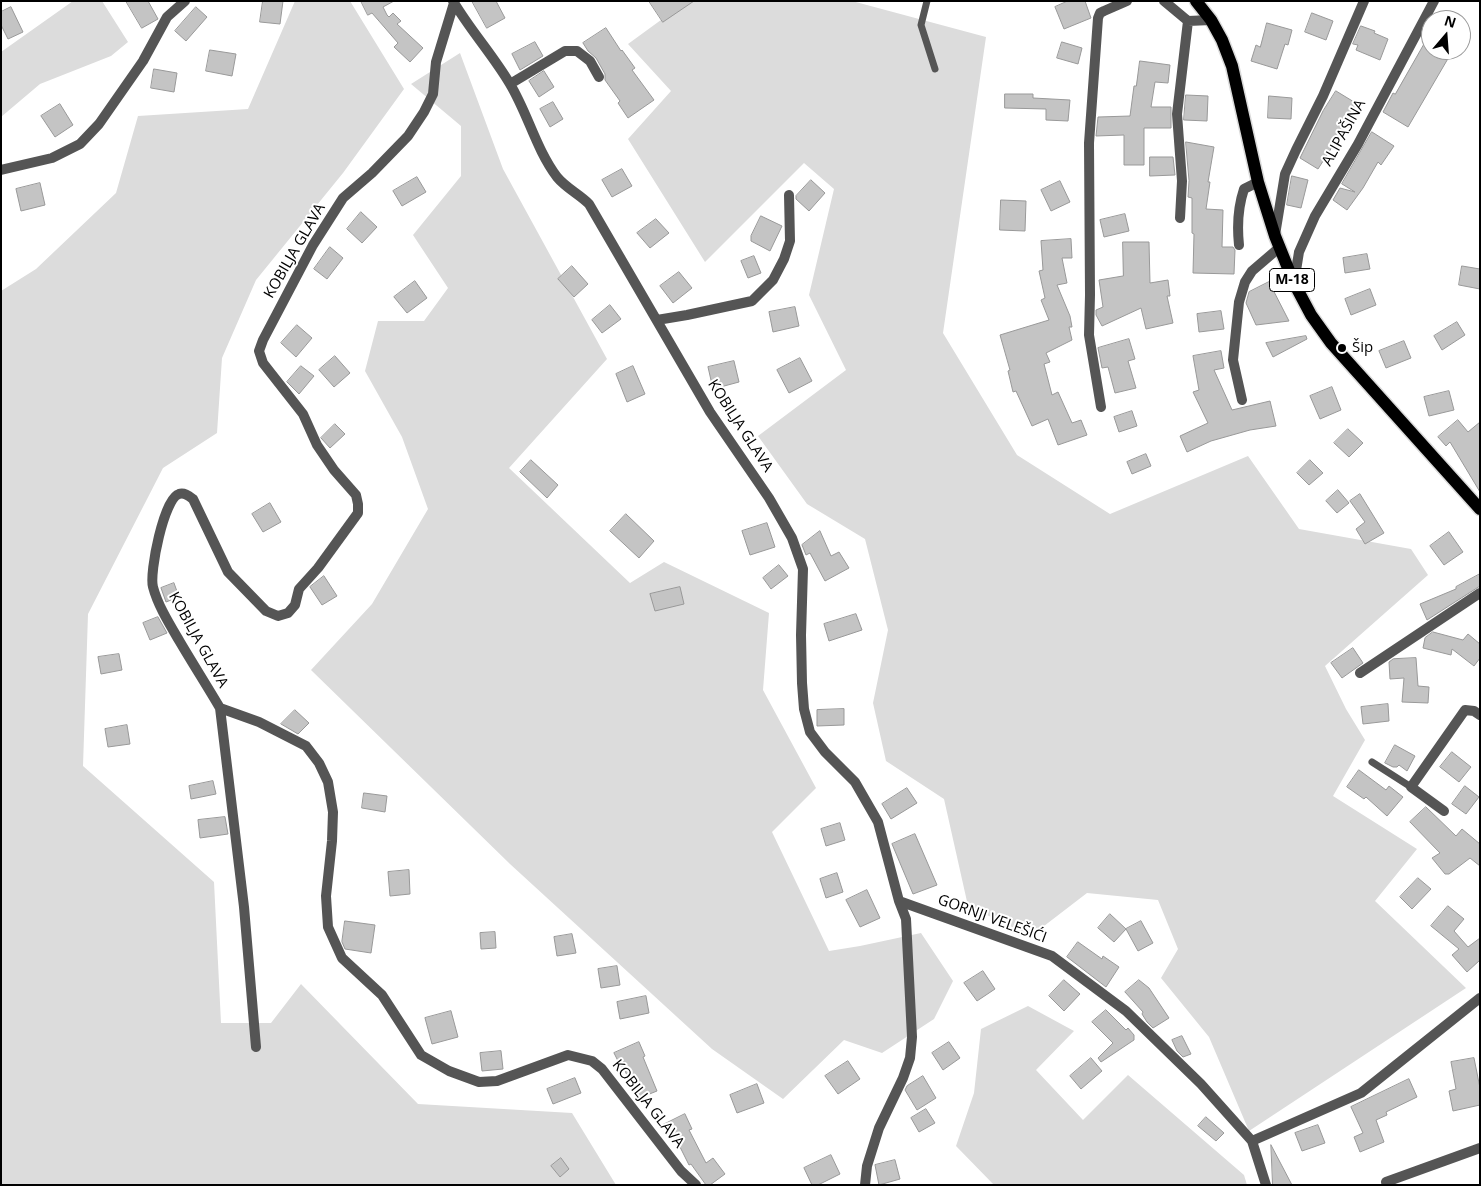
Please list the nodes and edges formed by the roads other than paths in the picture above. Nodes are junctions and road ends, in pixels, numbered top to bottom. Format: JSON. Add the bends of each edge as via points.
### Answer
{"nodes":[{"id":1,"x":185,"y":1,"type":"edge"},
{"id":2,"x":927,"y":1,"type":"edge"},
{"id":3,"x":1127,"y":1,"type":"edge"},
{"id":4,"x":1164,"y":1,"type":"edge"},
{"id":5,"x":1196,"y":1,"type":"edge"},
{"id":6,"x":1364,"y":1,"type":"edge"},
{"id":7,"x":1434,"y":1,"type":"edge"},
{"id":8,"x":454,"y":2,"type":"edge"},
{"id":9,"x":1211,"y":20,"type":"junction"},
{"id":10,"x":1188,"y":21,"type":"junction"},
{"id":11,"x":936,"y":69,"type":"dead end"},
{"id":12,"x":599,"y":77,"type":"dead end"},
{"id":13,"x":510,"y":84,"type":"junction"},
{"id":14,"x":1,"y":170,"type":"edge"},
{"id":15,"x":1258,"y":182,"type":"junction"},
{"id":16,"x":789,"y":195,"type":"dead end"},
{"id":17,"x":1180,"y":218,"type":"dead end"},
{"id":18,"x":1277,"y":242,"type":"junction"},
{"id":19,"x":1239,"y":245,"type":"dead end"},
{"id":20,"x":1294,"y":283,"type":"junction"},
{"id":21,"x":657,"y":320,"type":"junction"},
{"id":22,"x":1242,"y":400,"type":"dead end"},
{"id":23,"x":1101,"y":407,"type":"dead end"},
{"id":24,"x":1480,"y":509,"type":"edge"},
{"id":25,"x":1480,"y":593,"type":"edge"},
{"id":26,"x":1360,"y":673,"type":"dead end"},
{"id":27,"x":220,"y":708,"type":"junction"},
{"id":28,"x":1480,"y":715,"type":"edge"},
{"id":29,"x":1372,"y":762,"type":"dead end"},
{"id":30,"x":1411,"y":787,"type":"junction"},
{"id":31,"x":1444,"y":811,"type":"dead end"},
{"id":32,"x":899,"y":901,"type":"junction"},
{"id":33,"x":1480,"y":998,"type":"edge"},
{"id":34,"x":256,"y":1047,"type":"dead end"},
{"id":35,"x":1252,"y":1141,"type":"junction"},
{"id":36,"x":1480,"y":1148,"type":"edge"},
{"id":37,"x":1386,"y":1182,"type":"dead end"},
{"id":38,"x":696,"y":1185,"type":"edge"},
{"id":39,"x":865,"y":1185,"type":"edge"},
{"id":40,"x":1266,"y":1185,"type":"edge"}],
"edges":[{"from":1,"to":14,"type":"street","via":[[167,17],[143,61],[100,124],[80,144],[52,158]]},
{"from":2,"to":11,"type":"lane","via":[[921,25]]},
{"from":3,"to":23,"type":"street","via":[[1100,13],[1098,18],[1089,143],[1089,335]]},
{"from":4,"to":10,"type":"street"},
{"from":5,"to":9,"type":"main road","number":"M-18"},
{"from":6,"to":18,"type":"street","via":[[1285,174]]},
{"from":7,"to":20,"type":"street","name":"ALIPAŠINA","via":[[1358,144],[1315,216],[1299,252]]},
{"from":8,"to":13,"type":"street","name":"KOBILJA GLAVA"},
{"from":8,"to":27,"type":"street","name":"KOBILJA GLAVA","via":[[436,62],[433,94],[424,112],[408,136],[343,198],[313,245],[259,351],[262,363],[303,414],[325,457],[356,495],[358,513],[299,589],[295,605],[288,613],[278,616],[266,611],[228,572],[193,498],[180,493],[169,504],[154,558],[152,586],[168,622]]},
{"from":9,"to":10,"type":"street"},
{"from":9,"to":15,"type":"main road","number":"M-18","via":[[1232,66]]},
{"from":10,"to":17,"type":"street","via":[[1176,114],[1182,181]]},
{"from":12,"to":13,"type":"street","via":[[590,61],[577,51],[565,51]]},
{"from":13,"to":21,"type":"street","name":"KOBILJA GLAVA","via":[[548,162],[564,184],[589,204]]},
{"from":15,"to":18,"type":"main road","number":"M-18"},
{"from":15,"to":19,"type":"street","via":[[1244,189],[1240,199]]},
{"from":16,"to":21,"type":"street","via":[[790,241],[784,260],[773,280],[752,301]]},
{"from":18,"to":20,"type":"main road","number":"M-18"},
{"from":18,"to":22,"type":"street","via":[[1245,282],[1239,302],[1234,360]]},
{"from":20,"to":24,"type":"main road","number":"M-18","via":[[1331,343]]},
{"from":21,"to":32,"type":"street","name":"KOBILJA GLAVA","via":[[710,412],[769,498],[792,538],[804,569],[802,683],[810,732],[855,782],[878,822]]},
{"from":25,"to":26,"type":"street"},
{"from":27,"to":34,"type":"street","via":[[244,907]]},
{"from":27,"to":38,"type":"street","name":"KOBILJA GLAVA","via":[[260,722],[306,746],[319,763],[328,782],[333,812],[326,896],[328,927],[342,958],[382,995],[421,1055],[449,1071],[479,1082],[497,1081],[568,1055],[592,1061],[602,1069]]},
{"from":28,"to":30,"type":"street","via":[[1465,710]]},
{"from":29,"to":30,"type":"lane"},
{"from":30,"to":31,"type":"street"},
{"from":32,"to":35,"type":"street","name":"GORNJI VELEŠIĆI","via":[[1052,956],[1126,1011],[1201,1084]]},
{"from":32,"to":39,"type":"street","via":[[906,919],[912,1036],[910,1058],[879,1128]]},
{"from":33,"to":35,"type":"street","via":[[1361,1093]]},
{"from":35,"to":40,"type":"street","name":"GORNJI VELEŠIĆI"},
{"from":36,"to":37,"type":"street"}]}
